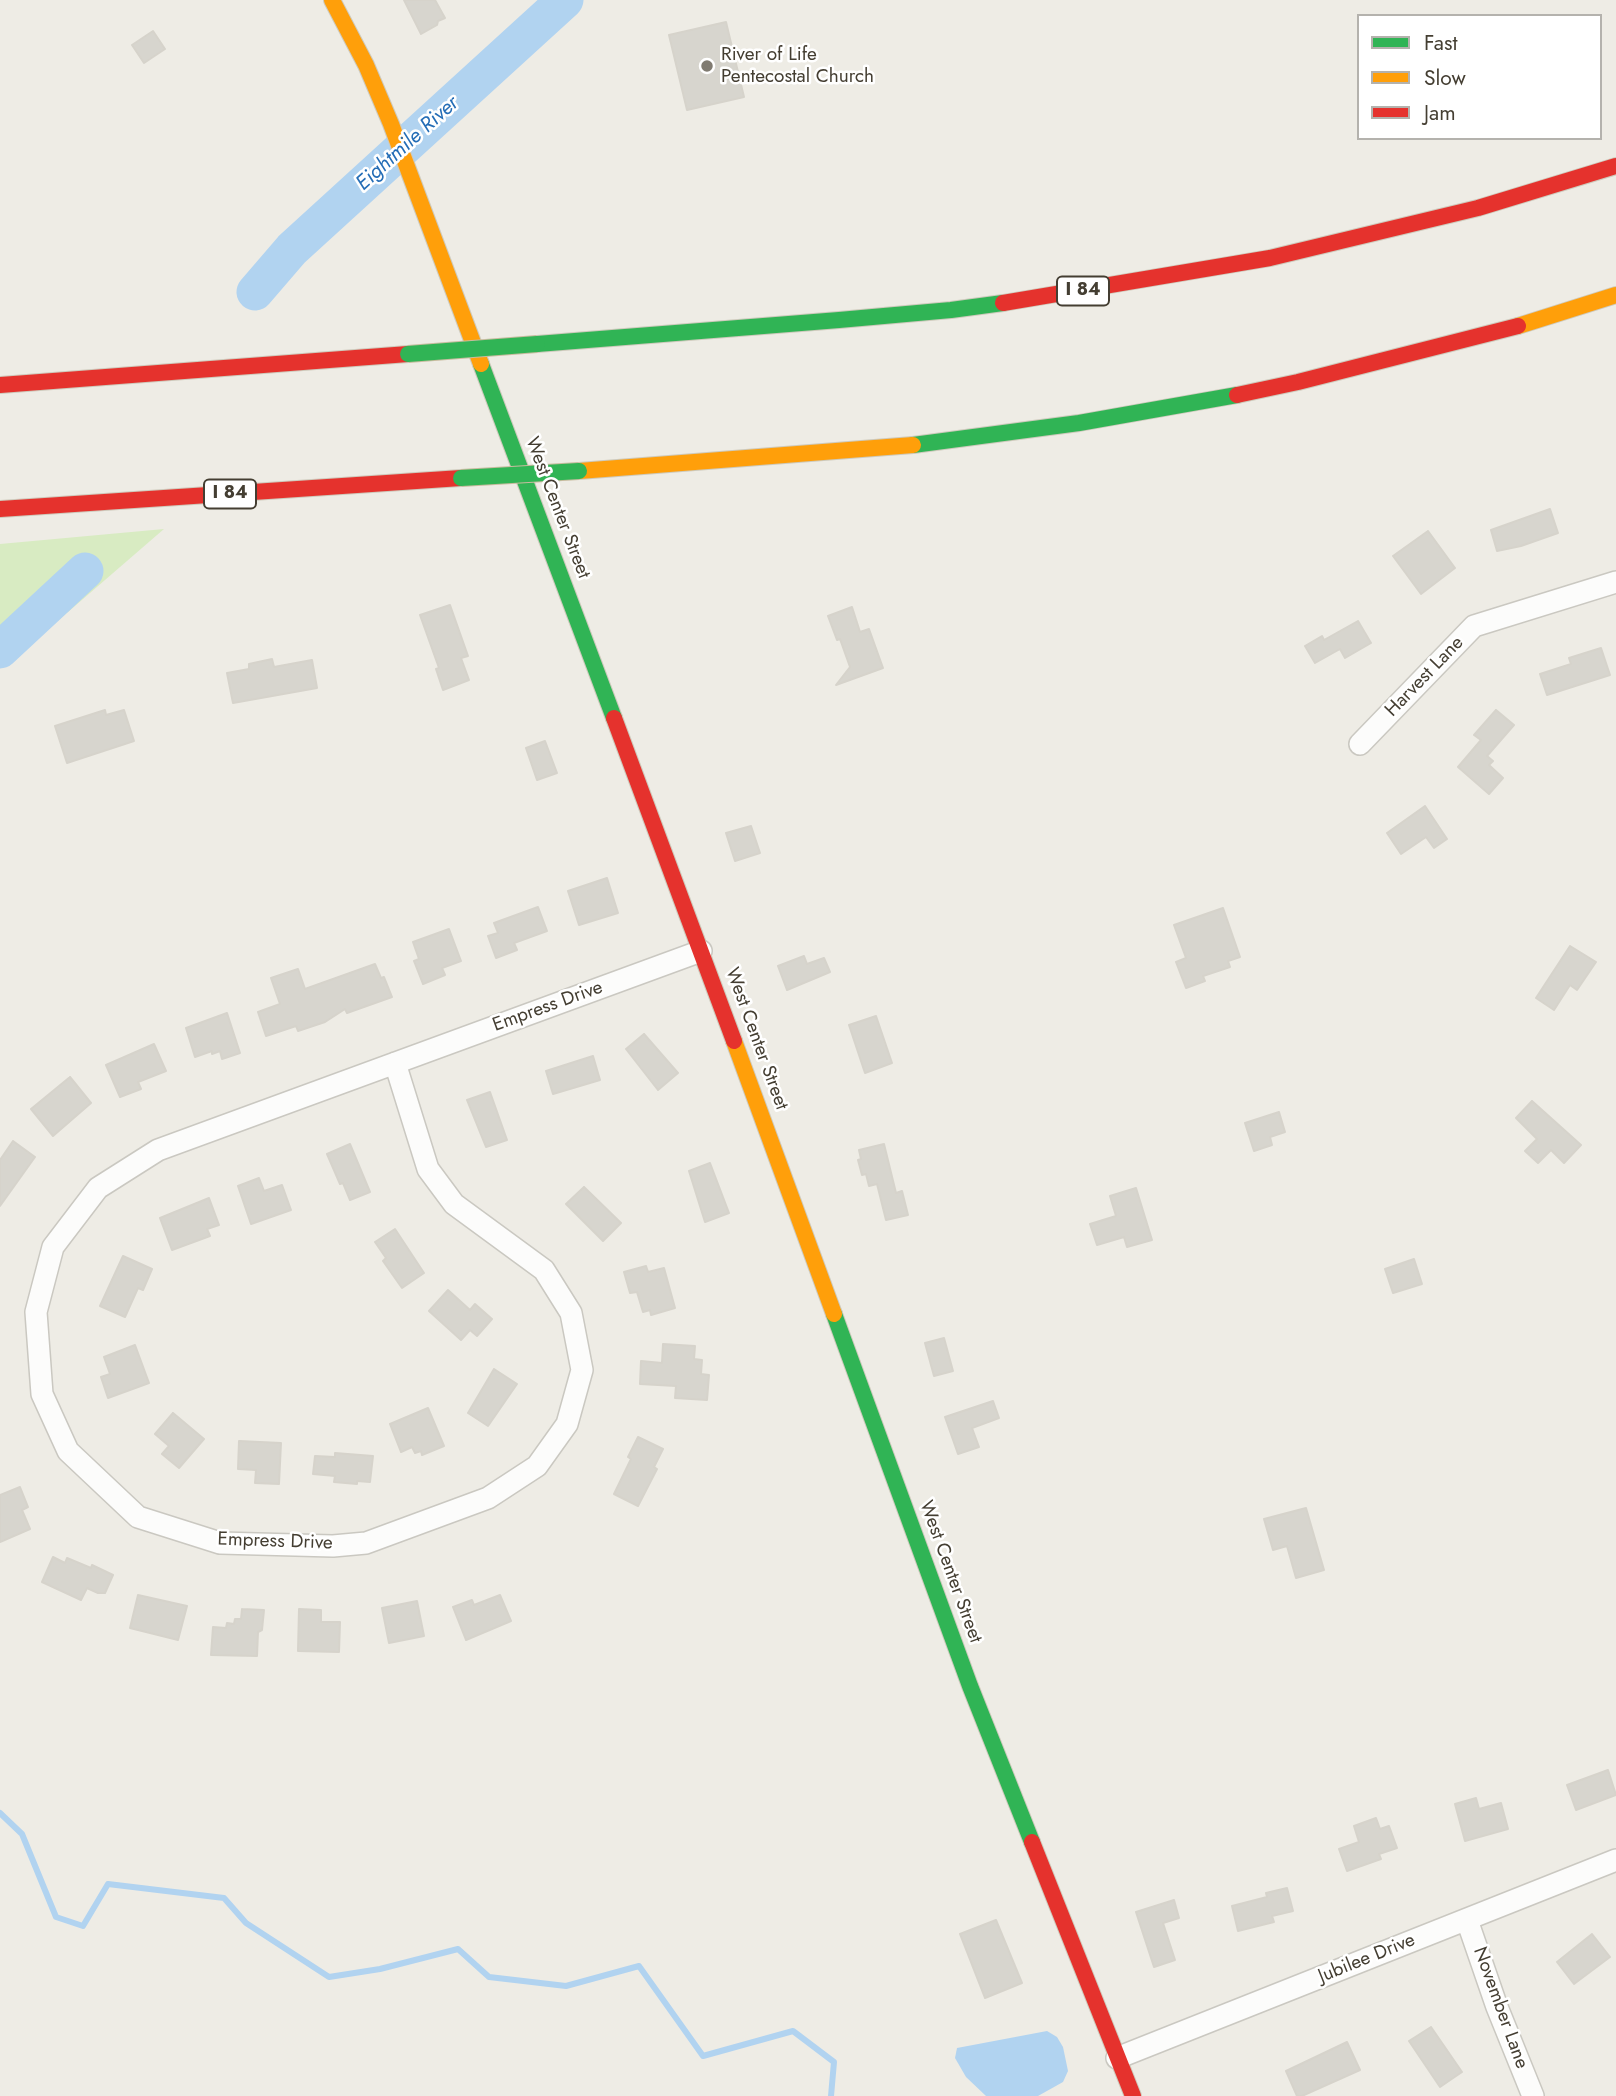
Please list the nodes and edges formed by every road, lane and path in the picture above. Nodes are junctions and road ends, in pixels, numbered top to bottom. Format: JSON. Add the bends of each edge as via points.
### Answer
{"nodes":[{"id":1,"x":332,"y":0,"type":"edge"},
{"id":2,"x":1616,"y":166,"type":"edge"},
{"id":3,"x":1616,"y":295,"type":"edge"},
{"id":4,"x":0,"y":385,"type":"edge"},
{"id":5,"x":0,"y":509,"type":"edge"},
{"id":6,"x":1616,"y":582,"type":"edge"},
{"id":7,"x":1360,"y":744,"type":"dead end"},
{"id":8,"x":701,"y":951,"type":"junction"},
{"id":9,"x":395,"y":1063,"type":"junction"},
{"id":10,"x":1616,"y":1860,"type":"edge"},
{"id":11,"x":1467,"y":1920,"type":"junction"},
{"id":12,"x":1117,"y":2058,"type":"junction"},
{"id":13,"x":1133,"y":2096,"type":"edge"},
{"id":14,"x":1533,"y":2096,"type":"edge"}],
"edges":[{"from":1,"to":8,"type":"main road","name":"West Center Street","via":[[391,124]]},
{"from":2,"to":4,"type":"main road","number":"I 84","bridge":true,"via":[[1371,235],[1052,296],[839,320]]},
{"from":3,"to":5,"type":"main road","number":"I 84","bridge":true,"via":[[1514,327],[1311,379],[1190,404],[969,439],[579,471]]},
{"from":6,"to":7,"type":"street","name":"Harvest Lane","via":[[1474,626]]},
{"from":8,"to":9,"type":"street","name":"Empress Drive"},
{"from":8,"to":12,"type":"main road","name":"West Center Street","via":[[970,1686]]},
{"from":9,"to":9,"type":"street","name":"Empress Drive","via":[[158,1150],[98,1188],[54,1247],[36,1312],[42,1394],[68,1451],[138,1517],[220,1543],[366,1543],[488,1497],[537,1466],[567,1424],[582,1370],[571,1313],[544,1270],[454,1204],[428,1169]]},
{"from":10,"to":11,"type":"street","name":"Jubilee Drive"},
{"from":11,"to":12,"type":"street","name":"Jubilee Drive"},
{"from":11,"to":14,"type":"street","name":"November Lane"},
{"from":12,"to":13,"type":"main road","name":"West Center Street"}]}
